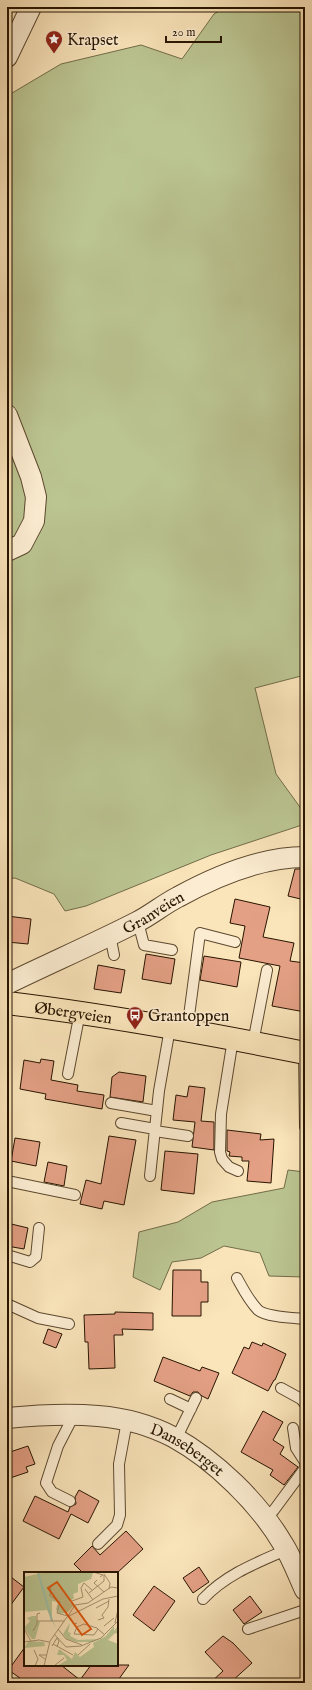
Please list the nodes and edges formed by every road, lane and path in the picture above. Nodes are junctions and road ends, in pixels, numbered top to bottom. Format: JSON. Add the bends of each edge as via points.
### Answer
{"nodes":[{"id":1,"x":31,"y":7,"type":"edge"},
{"id":2,"x":7,"y":56,"type":"edge"},
{"id":3,"x":7,"y":415,"type":"edge"},
{"id":4,"x":7,"y":551,"type":"edge"},
{"id":5,"x":305,"y":857,"type":"edge"},
{"id":6,"x":138,"y":922,"type":"junction"},
{"id":7,"x":110,"y":935,"type":"junction"},
{"id":8,"x":235,"y":942,"type":"dead end"},
{"id":9,"x":172,"y":950,"type":"dead end"},
{"id":10,"x":114,"y":956,"type":"dead end"},
{"id":11,"x":267,"y":970,"type":"dead end"},
{"id":12,"x":7,"y":984,"type":"edge"},
{"id":13,"x":7,"y":1003,"type":"edge"},
{"id":14,"x":80,"y":1012,"type":"junction"},
{"id":15,"x":178,"y":1030,"type":"junction"},
{"id":16,"x":243,"y":1041,"type":"junction"},
{"id":17,"x":304,"y":1053,"type":"edge"},
{"id":18,"x":68,"y":1074,"type":"dead end"},
{"id":19,"x":111,"y":1103,"type":"dead end"},
{"id":20,"x":157,"y":1111,"type":"junction"},
{"id":21,"x":121,"y":1122,"type":"dead end"},
{"id":22,"x":305,"y":1127,"type":"edge"},
{"id":23,"x":155,"y":1130,"type":"junction"},
{"id":24,"x":188,"y":1136,"type":"dead end"},
{"id":25,"x":238,"y":1171,"type":"dead end"},
{"id":26,"x":150,"y":1176,"type":"dead end"},
{"id":27,"x":7,"y":1181,"type":"edge"},
{"id":28,"x":75,"y":1195,"type":"dead end"},
{"id":29,"x":39,"y":1228,"type":"dead end"},
{"id":30,"x":7,"y":1255,"type":"edge"},
{"id":31,"x":236,"y":1278,"type":"dead end"},
{"id":32,"x":7,"y":1304,"type":"edge"},
{"id":33,"x":305,"y":1319,"type":"edge"},
{"id":34,"x":68,"y":1324,"type":"dead end"},
{"id":35,"x":281,"y":1388,"type":"dead end"},
{"id":36,"x":196,"y":1398,"type":"dead end"},
{"id":37,"x":170,"y":1399,"type":"dead end"},
{"id":38,"x":305,"y":1404,"type":"edge"},
{"id":39,"x":191,"y":1409,"type":"junction"},
{"id":40,"x":74,"y":1415,"type":"junction"},
{"id":41,"x":7,"y":1418,"type":"edge"},
{"id":42,"x":126,"y":1421,"type":"junction"},
{"id":43,"x":293,"y":1428,"type":"dead end"},
{"id":44,"x":176,"y":1439,"type":"junction"},
{"id":45,"x":305,"y":1462,"type":"edge"},
{"id":46,"x":305,"y":1468,"type":"edge"},
{"id":47,"x":70,"y":1501,"type":"dead end"},
{"id":48,"x":267,"y":1518,"type":"junction"},
{"id":49,"x":98,"y":1544,"type":"dead end"},
{"id":50,"x":286,"y":1550,"type":"junction"},
{"id":51,"x":305,"y":1589,"type":"edge"},
{"id":52,"x":203,"y":1599,"type":"dead end"},
{"id":53,"x":305,"y":1610,"type":"edge"},
{"id":54,"x":248,"y":1629,"type":"dead end"}],
"edges":[{"from":1,"to":2,"type":"street"},
{"from":3,"to":4,"type":"street","via":[[36,497],[34,521],[22,544]]},
{"from":5,"to":6,"type":"street","name":"Granveien","via":[[258,863],[178,897]]},
{"from":6,"to":7,"type":"street","name":"Granveien"},
{"from":6,"to":9,"type":"lane","via":[[144,945]]},
{"from":7,"to":10,"type":"lane"},
{"from":7,"to":12,"type":"street","name":"Granveien"},
{"from":8,"to":15,"type":"lane","via":[[200,933]]},
{"from":11,"to":16,"type":"lane"},
{"from":13,"to":14,"type":"main road","name":"Øbergveien"},
{"from":14,"to":15,"type":"main road","name":"Øbergveien"},
{"from":14,"to":18,"type":"lane"},
{"from":15,"to":16,"type":"main road","name":"Øbergveien"},
{"from":15,"to":20,"type":"lane"},
{"from":16,"to":17,"type":"main road","name":"Øbergveien"},
{"from":16,"to":25,"type":"lane","via":[[221,1114],[222,1159],[229,1167]]},
{"from":17,"to":22,"type":"lane"},
{"from":19,"to":20,"type":"lane"},
{"from":20,"to":23,"type":"lane"},
{"from":21,"to":23,"type":"lane"},
{"from":23,"to":24,"type":"lane"},
{"from":23,"to":26,"type":"lane"},
{"from":27,"to":28,"type":"lane"},
{"from":29,"to":30,"type":"lane","via":[[36,1258],[30,1262]]},
{"from":31,"to":33,"type":"lane","via":[[249,1300],[260,1311]]},
{"from":32,"to":34,"type":"lane","via":[[38,1318]]},
{"from":35,"to":38,"type":"lane"},
{"from":36,"to":39,"type":"lane"},
{"from":37,"to":39,"type":"lane"},
{"from":39,"to":44,"type":"lane"},
{"from":40,"to":41,"type":"street","name":"Danseberget"},
{"from":40,"to":42,"type":"street","name":"Danseberget"},
{"from":40,"to":47,"type":"lane","via":[[58,1446],[46,1483],[52,1492]]},
{"from":42,"to":44,"type":"street","name":"Danseberget"},
{"from":42,"to":49,"type":"lane","via":[[119,1464],[120,1515],[117,1525]]},
{"from":43,"to":45,"type":"lane","via":[[296,1448]]},
{"from":44,"to":48,"type":"street","name":"Danseberget","via":[[209,1462]]},
{"from":46,"to":48,"type":"lane"},
{"from":48,"to":50,"type":"street","name":"Danseberget"},
{"from":50,"to":51,"type":"street","name":"Danseberget"},
{"from":50,"to":52,"type":"lane","via":[[249,1566],[214,1587]]},
{"from":53,"to":54,"type":"lane"}]}
